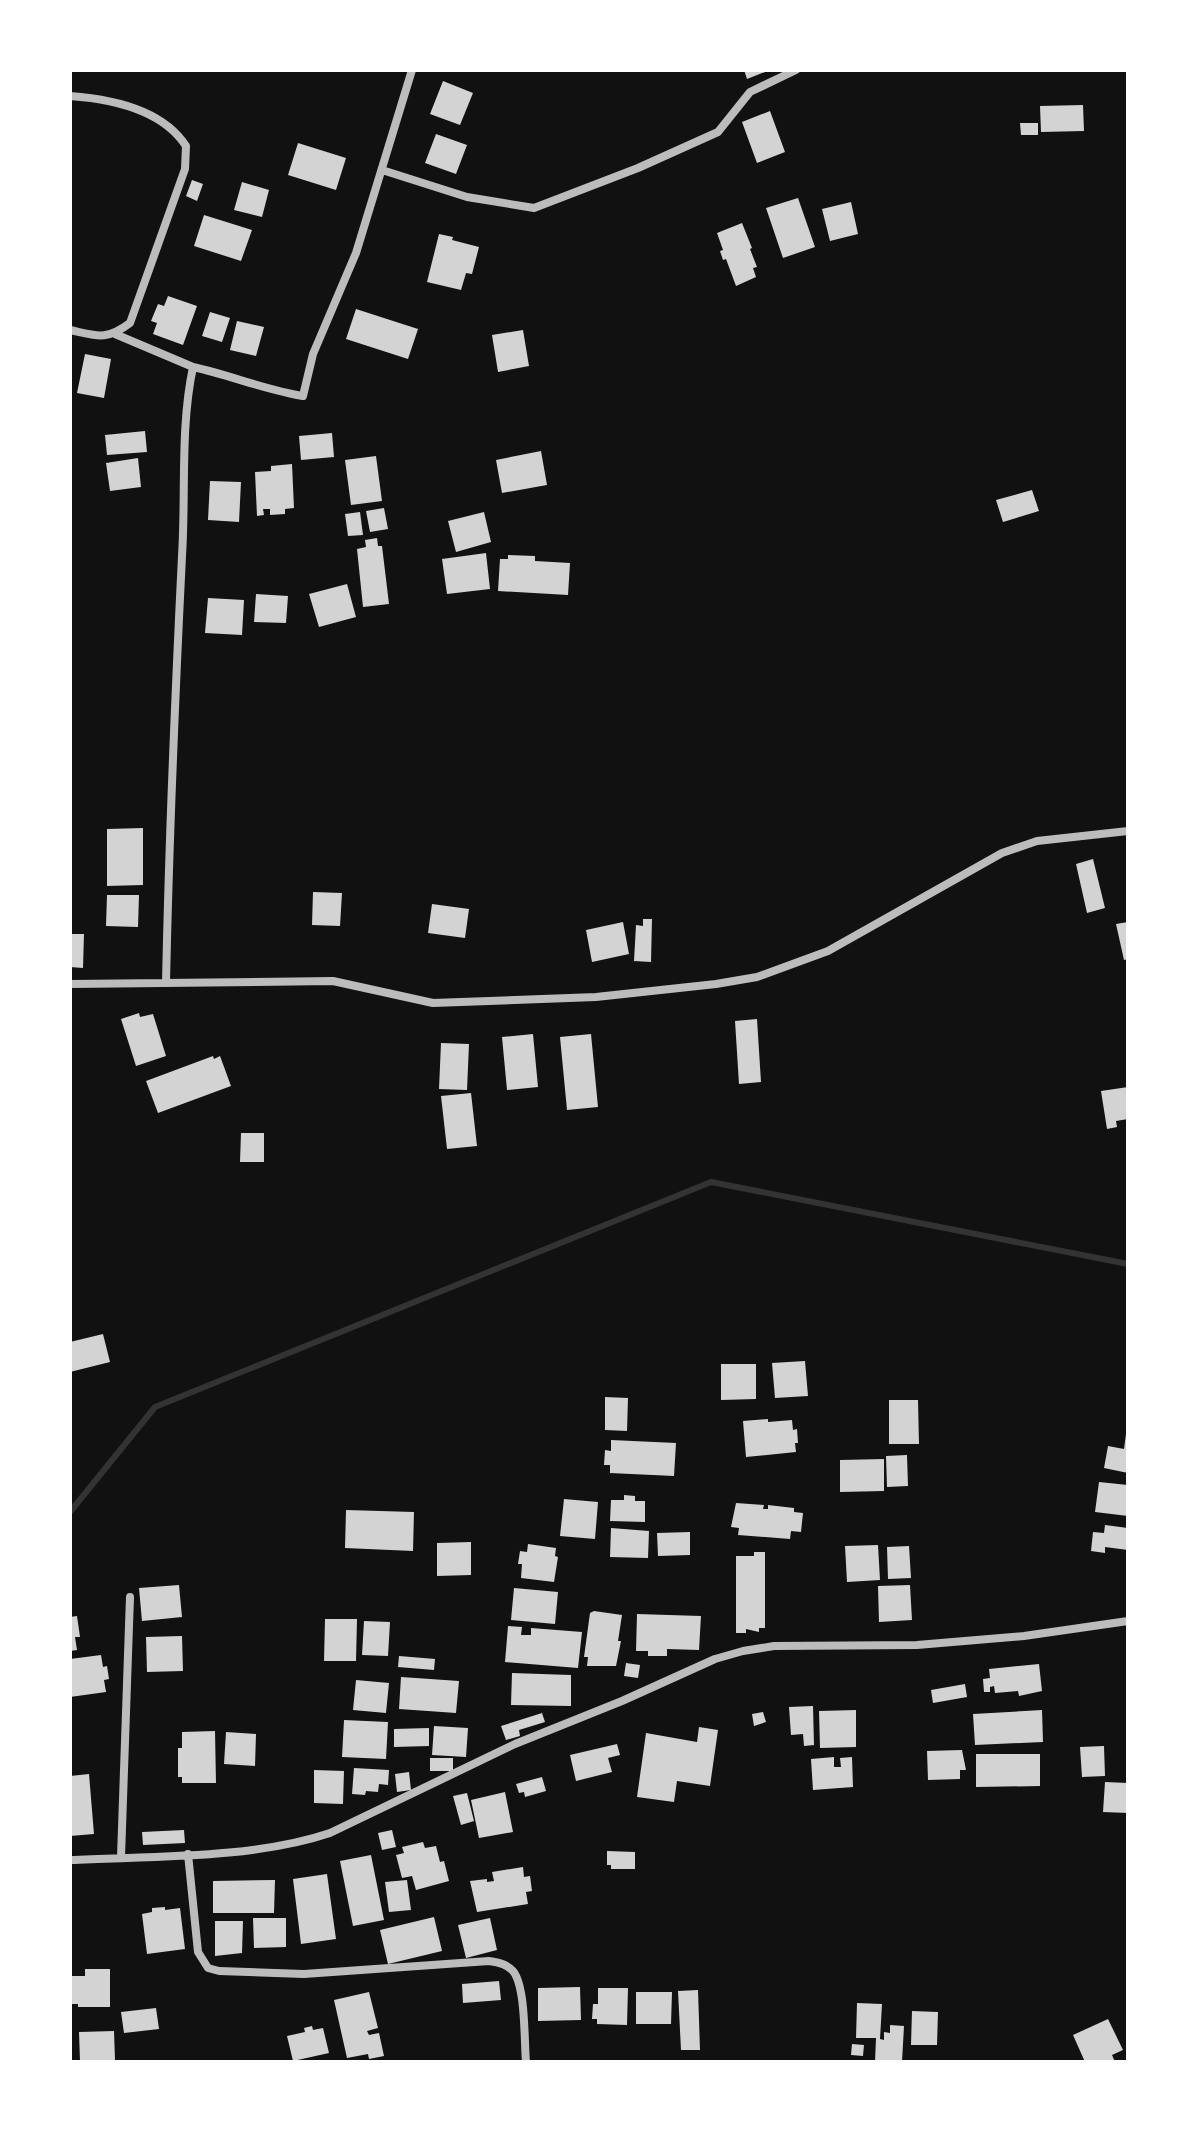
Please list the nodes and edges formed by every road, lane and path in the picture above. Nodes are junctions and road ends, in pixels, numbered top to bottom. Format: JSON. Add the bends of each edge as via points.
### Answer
{"nodes":[{"id":1,"x":412,"y":70,"type":"edge"},
{"id":2,"x":796,"y":70,"type":"edge"},
{"id":3,"x":70,"y":96,"type":"edge"},
{"id":4,"x":382,"y":170,"type":"junction"},
{"id":5,"x":70,"y":330,"type":"edge"},
{"id":6,"x":115,"y":334,"type":"junction"},
{"id":7,"x":193,"y":367,"type":"junction"},
{"id":8,"x":1128,"y":831,"type":"edge"},
{"id":9,"x":166,"y":983,"type":"junction"},
{"id":10,"x":70,"y":984,"type":"edge"},
{"id":11,"x":130,"y":1597,"type":"dead end"},
{"id":12,"x":1128,"y":1621,"type":"edge"},
{"id":13,"x":188,"y":1854,"type":"junction"},
{"id":14,"x":121,"y":1857,"type":"junction"},
{"id":15,"x":70,"y":1860,"type":"edge"},
{"id":16,"x":526,"y":2062,"type":"edge"}],
"edges":[{"from":1,"to":4,"type":"street"},
{"from":2,"to":4,"type":"street","via":[[750,92],[718,132],[534,208],[467,197]]},
{"from":3,"to":6,"type":"street","via":[[142,110],[162,120],[186,146],[185,169],[130,323]]},
{"from":4,"to":7,"type":"street","via":[[356,253],[313,354],[303,396]]},
{"from":5,"to":6,"type":"street"},
{"from":6,"to":7,"type":"street"},
{"from":7,"to":9,"type":"street","via":[[186,399]]},
{"from":8,"to":9,"type":"street","via":[[1037,841],[1002,853],[828,951],[757,977],[716,984],[596,997],[433,1003],[333,981]]},
{"from":9,"to":10,"type":"street"},
{"from":11,"to":14,"type":"street"},
{"from":12,"to":13,"type":"street","via":[[917,1645],[743,1651],[515,1744],[330,1833],[303,1842]]},
{"from":13,"to":14,"type":"street"},
{"from":13,"to":16,"type":"street","via":[[198,1952],[208,1968],[304,1974],[502,1963],[520,1985]]},
{"from":14,"to":15,"type":"street"}]}
